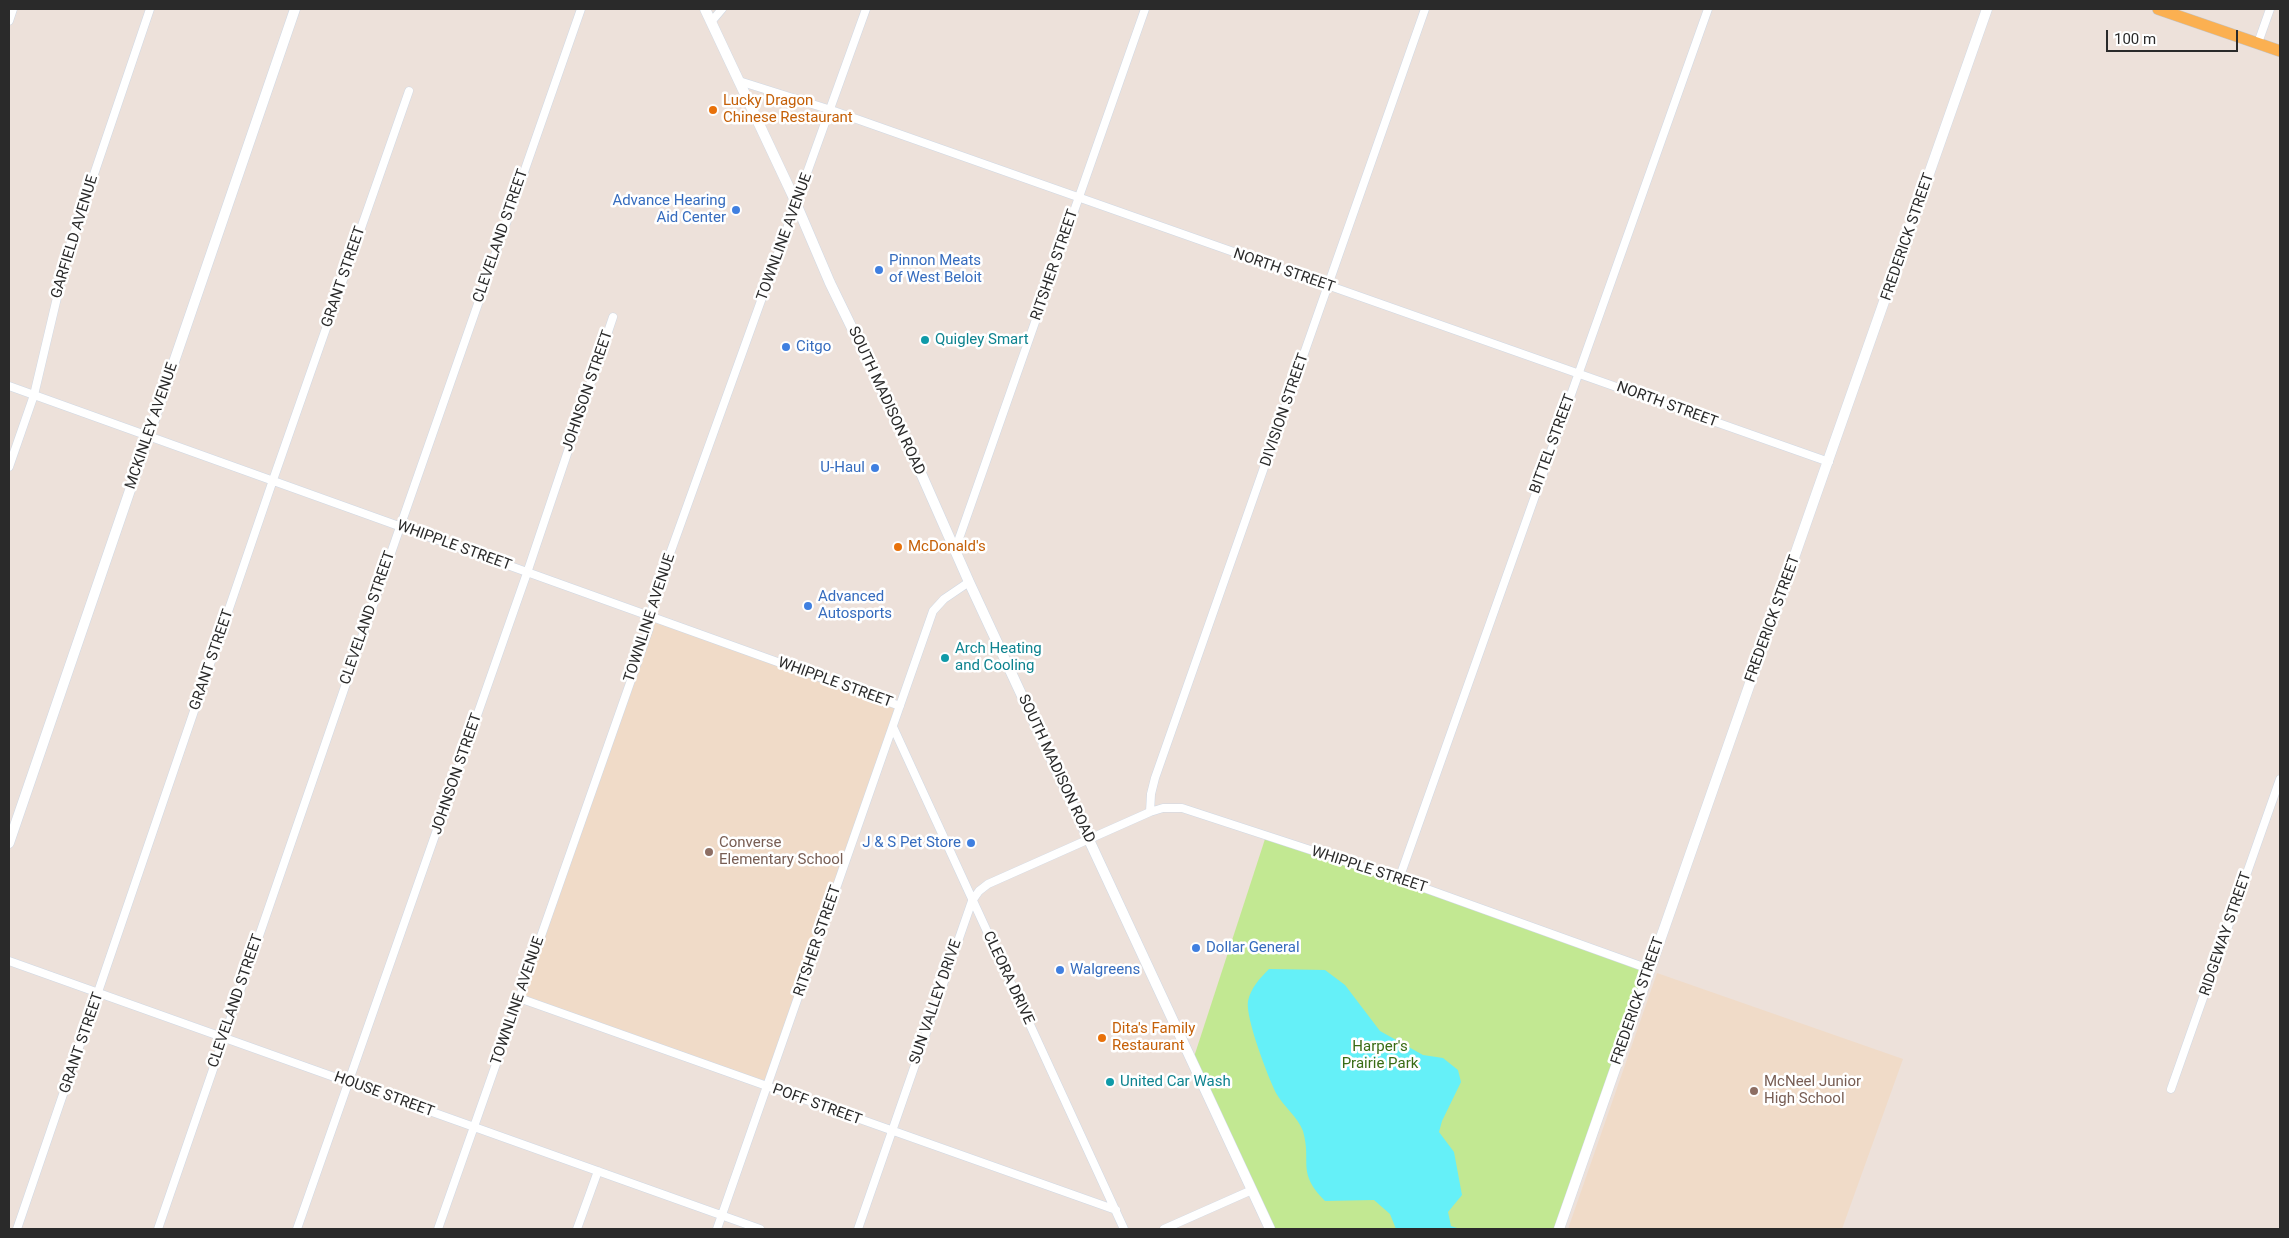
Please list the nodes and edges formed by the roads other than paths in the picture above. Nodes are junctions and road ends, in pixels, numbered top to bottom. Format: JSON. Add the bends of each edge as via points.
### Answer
{"nodes":[{"id":1,"x":13,"y":9,"type":"edge"},
{"id":2,"x":150,"y":9,"type":"edge"},
{"id":3,"x":295,"y":9,"type":"edge"},
{"id":4,"x":581,"y":9,"type":"edge"},
{"id":5,"x":705,"y":9,"type":"edge"},
{"id":6,"x":722,"y":9,"type":"edge"},
{"id":7,"x":866,"y":9,"type":"edge"},
{"id":8,"x":1146,"y":9,"type":"edge"},
{"id":9,"x":1425,"y":9,"type":"edge"},
{"id":10,"x":1708,"y":9,"type":"edge"},
{"id":11,"x":1987,"y":9,"type":"edge"},
{"id":12,"x":2158,"y":9,"type":"edge"},
{"id":13,"x":2270,"y":9,"type":"edge"},
{"id":14,"x":9,"y":21,"type":"edge"},
{"id":15,"x":711,"y":22,"type":"junction"},
{"id":16,"x":2258,"y":43,"type":"junction"},
{"id":17,"x":2280,"y":51,"type":"edge"},
{"id":18,"x":739,"y":81,"type":"junction"},
{"id":19,"x":409,"y":91,"type":"dead end"},
{"id":20,"x":831,"y":110,"type":"junction"},
{"id":21,"x":1078,"y":198,"type":"junction"},
{"id":22,"x":796,"y":205,"type":"junction"},
{"id":23,"x":1328,"y":286,"type":"junction"},
{"id":24,"x":613,"y":317,"type":"dead end"},
{"id":25,"x":1578,"y":373,"type":"junction"},
{"id":26,"x":9,"y":386,"type":"edge"},
{"id":27,"x":34,"y":395,"type":"junction"},
{"id":28,"x":149,"y":435,"type":"junction"},
{"id":29,"x":1829,"y":462,"type":"junction"},
{"id":30,"x":9,"y":467,"type":"edge"},
{"id":31,"x":273,"y":480,"type":"junction"},
{"id":32,"x":400,"y":527,"type":"junction"},
{"id":33,"x":955,"y":550,"type":"junction"},
{"id":34,"x":527,"y":572,"type":"junction"},
{"id":35,"x":969,"y":582,"type":"junction"},
{"id":36,"x":651,"y":616,"type":"junction"},
{"id":37,"x":900,"y":706,"type":"junction"},
{"id":38,"x":893,"y":728,"type":"junction"},
{"id":39,"x":2280,"y":779,"type":"edge"},
{"id":40,"x":1150,"y":812,"type":"junction"},
{"id":41,"x":1089,"y":840,"type":"junction"},
{"id":42,"x":9,"y":843,"type":"edge"},
{"id":43,"x":1399,"y":879,"type":"junction"},
{"id":44,"x":972,"y":901,"type":"junction"},
{"id":45,"x":9,"y":961,"type":"edge"},
{"id":46,"x":1648,"y":969,"type":"junction"},
{"id":47,"x":99,"y":993,"type":"junction"},
{"id":48,"x":519,"y":998,"type":"junction"},
{"id":49,"x":224,"y":1038,"type":"junction"},
{"id":50,"x":348,"y":1082,"type":"junction"},
{"id":51,"x":766,"y":1087,"type":"junction"},
{"id":52,"x":2171,"y":1089,"type":"dead end"},
{"id":53,"x":474,"y":1127,"type":"junction"},
{"id":54,"x":891,"y":1131,"type":"junction"},
{"id":55,"x":598,"y":1172,"type":"junction"},
{"id":56,"x":1252,"y":1190,"type":"junction"},
{"id":57,"x":1116,"y":1210,"type":"junction"},
{"id":58,"x":722,"y":1216,"type":"junction"},
{"id":59,"x":17,"y":1229,"type":"edge"},
{"id":60,"x":158,"y":1229,"type":"edge"},
{"id":61,"x":298,"y":1229,"type":"edge"},
{"id":62,"x":438,"y":1229,"type":"edge"},
{"id":63,"x":577,"y":1229,"type":"edge"},
{"id":64,"x":717,"y":1229,"type":"edge"},
{"id":65,"x":760,"y":1229,"type":"edge"},
{"id":66,"x":858,"y":1229,"type":"edge"},
{"id":67,"x":1124,"y":1229,"type":"edge"},
{"id":68,"x":1164,"y":1229,"type":"edge"},
{"id":69,"x":1270,"y":1229,"type":"edge"},
{"id":70,"x":1559,"y":1229,"type":"edge"}],
"edges":[{"from":1,"to":14,"type":"street"},
{"from":2,"to":27,"type":"street","name":"GARFIELD AVENUE","via":[[68,251]]},
{"from":3,"to":28,"type":"street","name":"MCKINLEY AVENUE"},
{"from":4,"to":32,"type":"street","name":"CLEVELAND STREET"},
{"from":5,"to":15,"type":"street","name":"SOUTH MADISON ROAD"},
{"from":6,"to":15,"type":"street"},
{"from":7,"to":20,"type":"street","name":"TOWNLINE AVENUE"},
{"from":8,"to":21,"type":"street","name":"RITSHER STREET"},
{"from":9,"to":23,"type":"street","name":"DIVISION STREET"},
{"from":10,"to":25,"type":"street","name":"BITTEL STREET"},
{"from":11,"to":29,"type":"street","name":"FREDERICK STREET"},
{"from":12,"to":16,"type":"main road"},
{"from":13,"to":16,"type":"street"},
{"from":15,"to":18,"type":"street","name":"SOUTH MADISON ROAD"},
{"from":16,"to":17,"type":"main road"},
{"from":18,"to":20,"type":"street","name":"NORTH STREET"},
{"from":18,"to":22,"type":"street","name":"SOUTH MADISON ROAD"},
{"from":19,"to":31,"type":"street","name":"GRANT STREET"},
{"from":20,"to":21,"type":"street","name":"NORTH STREET"},
{"from":20,"to":22,"type":"street","name":"TOWNLINE AVENUE"},
{"from":21,"to":23,"type":"street","name":"NORTH STREET"},
{"from":21,"to":33,"type":"street","name":"RITSHER STREET"},
{"from":22,"to":33,"type":"street","name":"SOUTH MADISON ROAD"},
{"from":22,"to":36,"type":"street","name":"TOWNLINE AVENUE","via":[[654,598]]},
{"from":23,"to":25,"type":"street","name":"NORTH STREET"},
{"from":23,"to":40,"type":"street","name":"DIVISION STREET","via":[[1155,778]]},
{"from":24,"to":34,"type":"street","name":"JOHNSON STREET"},
{"from":25,"to":29,"type":"street","name":"NORTH STREET"},
{"from":25,"to":43,"type":"street","name":"BITTEL STREET"},
{"from":26,"to":27,"type":"street","name":"WHIPPLE STREET"},
{"from":27,"to":28,"type":"street","name":"WHIPPLE STREET"},
{"from":27,"to":30,"type":"street","name":"GARFIELD AVENUE"},
{"from":28,"to":31,"type":"street","name":"WHIPPLE STREET"},
{"from":28,"to":42,"type":"street","name":"MCKINLEY AVENUE"},
{"from":29,"to":46,"type":"street","name":"FREDERICK STREET"},
{"from":31,"to":32,"type":"street","name":"WHIPPLE STREET"},
{"from":31,"to":47,"type":"street","name":"GRANT STREET"},
{"from":32,"to":34,"type":"street","name":"WHIPPLE STREET"},
{"from":32,"to":49,"type":"street","name":"CLEVELAND STREET"},
{"from":33,"to":35,"type":"street","name":"SOUTH MADISON ROAD"},
{"from":34,"to":36,"type":"street","name":"WHIPPLE STREET"},
{"from":34,"to":50,"type":"street","name":"JOHNSON STREET"},
{"from":35,"to":37,"type":"street","name":"RITSHER STREET","via":[[944,599],[934,611]]},
{"from":35,"to":41,"type":"street","name":"SOUTH MADISON ROAD"},
{"from":36,"to":37,"type":"street","name":"WHIPPLE STREET"},
{"from":36,"to":48,"type":"street","name":"TOWNLINE AVENUE"},
{"from":37,"to":38,"type":"street","name":"RITSHER STREET"},
{"from":38,"to":44,"type":"street","name":"CLEORA DRIVE"},
{"from":38,"to":51,"type":"street","name":"RITSHER STREET"},
{"from":39,"to":52,"type":"street","name":"RIDGEWAY STREET"},
{"from":40,"to":41,"type":"street","name":"WHIPPLE STREET"},
{"from":40,"to":43,"type":"street","name":"WHIPPLE STREET","via":[[1182,808]]},
{"from":41,"to":44,"type":"street","name":"SUN VALLEY DRIVE","via":[[988,884]]},
{"from":41,"to":56,"type":"street","name":"SOUTH MADISON ROAD"},
{"from":43,"to":46,"type":"street","name":"WHIPPLE STREET"},
{"from":44,"to":54,"type":"street","name":"SUN VALLEY DRIVE"},
{"from":44,"to":57,"type":"street","name":"CLEORA DRIVE"},
{"from":45,"to":47,"type":"street","name":"HOUSE STREET"},
{"from":46,"to":70,"type":"street","name":"FREDERICK STREET"},
{"from":47,"to":49,"type":"street","name":"HOUSE STREET"},
{"from":47,"to":59,"type":"street","name":"GRANT STREET"},
{"from":48,"to":51,"type":"street","name":"POFF STREET"},
{"from":48,"to":53,"type":"street","name":"TOWNLINE AVENUE"},
{"from":49,"to":50,"type":"street","name":"HOUSE STREET"},
{"from":49,"to":60,"type":"street","name":"CLEVELAND STREET"},
{"from":50,"to":53,"type":"street","name":"HOUSE STREET"},
{"from":50,"to":61,"type":"street","name":"JOHNSON STREET"},
{"from":51,"to":54,"type":"street","name":"POFF STREET"},
{"from":51,"to":58,"type":"street","name":"RITSHER STREET"},
{"from":53,"to":55,"type":"street","name":"HOUSE STREET"},
{"from":53,"to":62,"type":"street","name":"TOWNLINE AVENUE"},
{"from":54,"to":57,"type":"street","name":"POFF STREET"},
{"from":54,"to":66,"type":"street","name":"SUN VALLEY DRIVE"},
{"from":55,"to":58,"type":"street","name":"HOUSE STREET"},
{"from":55,"to":63,"type":"street"},
{"from":56,"to":68,"type":"street"},
{"from":56,"to":69,"type":"street","name":"SOUTH MADISON ROAD"},
{"from":57,"to":67,"type":"street","name":"CLEORA DRIVE"},
{"from":58,"to":64,"type":"street","name":"RITSHER STREET"},
{"from":58,"to":65,"type":"street","name":"HOUSE STREET"}]}
